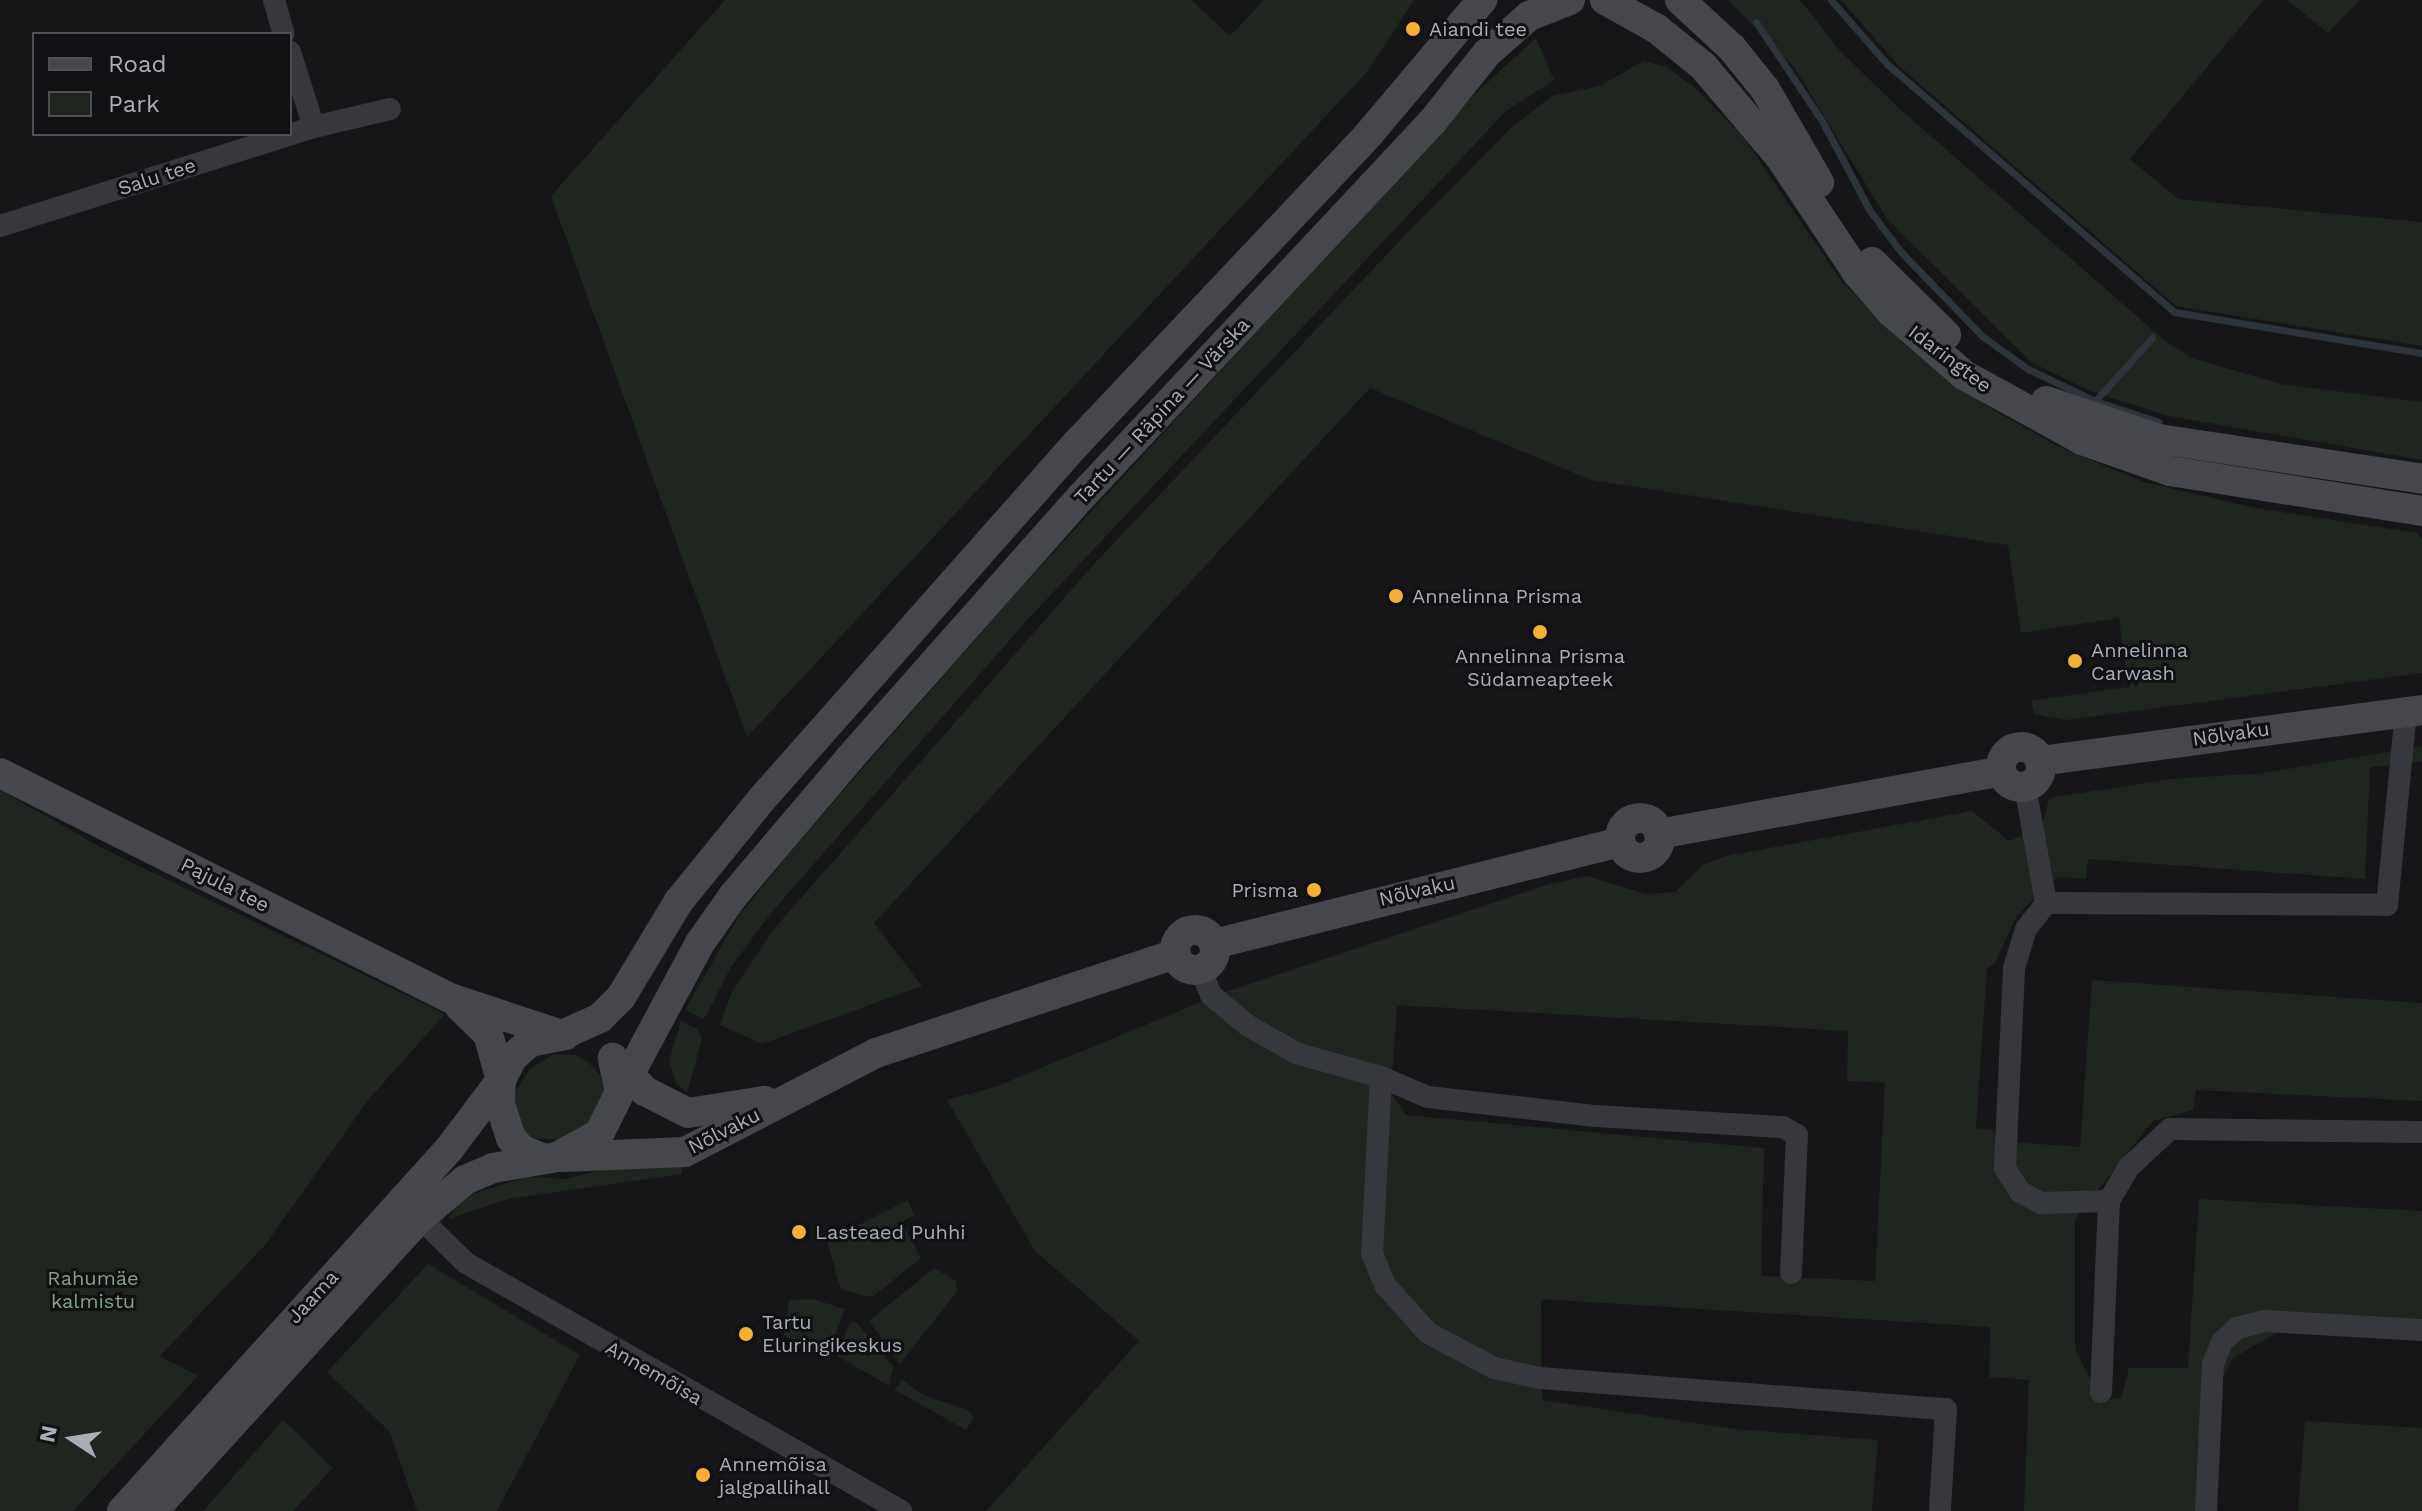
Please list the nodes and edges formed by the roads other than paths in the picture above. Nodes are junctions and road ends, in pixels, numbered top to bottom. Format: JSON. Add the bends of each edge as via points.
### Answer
{"nodes":[{"id":1,"x":274,"y":0,"type":"edge"},
{"id":2,"x":1482,"y":0,"type":"edge"},
{"id":3,"x":1570,"y":0,"type":"edge"},
{"id":4,"x":1605,"y":0,"type":"edge"},
{"id":5,"x":1680,"y":0,"type":"edge"},
{"id":6,"x":283,"y":32,"type":"edge"},
{"id":7,"x":292,"y":58,"type":"edge"},
{"id":8,"x":390,"y":109,"type":"dead end"},
{"id":9,"x":314,"y":127,"type":"junction"},
{"id":10,"x":292,"y":134,"type":"edge"},
{"id":11,"x":285,"y":136,"type":"edge"},
{"id":12,"x":0,"y":226,"type":"edge"},
{"id":13,"x":2422,"y":479,"type":"edge"},
{"id":14,"x":2422,"y":511,"type":"edge"},
{"id":15,"x":2414,"y":711,"type":"edge"},
{"id":16,"x":0,"y":773,"type":"edge"},
{"id":17,"x":2022,"y":773,"type":"junction"},
{"id":18,"x":2046,"y":903,"type":"junction"},
{"id":19,"x":1214,"y":944,"type":"junction"},
{"id":20,"x":1176,"y":954,"type":"junction"},
{"id":21,"x":1201,"y":971,"type":"junction"},
{"id":22,"x":450,"y":998,"type":"junction"},
{"id":23,"x":562,"y":1035,"type":"junction"},
{"id":24,"x":621,"y":1075,"type":"junction"},
{"id":25,"x":1381,"y":1077,"type":"junction"},
{"id":26,"x":501,"y":1080,"type":"junction"},
{"id":27,"x":790,"y":1095,"type":"junction"},
{"id":28,"x":2422,"y":1132,"type":"edge"},
{"id":29,"x":550,"y":1157,"type":"junction"},
{"id":30,"x":2109,"y":1201,"type":"junction"},
{"id":31,"x":420,"y":1218,"type":"junction"},
{"id":32,"x":1791,"y":1273,"type":"dead end"},
{"id":33,"x":2422,"y":1330,"type":"edge"},
{"id":34,"x":2101,"y":1392,"type":"dead end"},
{"id":35,"x":122,"y":1511,"type":"edge"},
{"id":36,"x":153,"y":1511,"type":"edge"},
{"id":37,"x":901,"y":1511,"type":"edge"},
{"id":38,"x":1940,"y":1511,"type":"edge"},
{"id":39,"x":2206,"y":1511,"type":"edge"}],
"edges":[{"from":1,"to":6,"type":"street"},
{"from":2,"to":23,"type":"main road","name":"Tartu — Räpina — Värska","via":[[1368,135],[1078,442],[755,808],[679,901],[621,997],[600,1018]]},
{"from":3,"to":24,"type":"main road","name":"Tartu — Räpina — Värska","via":[[1529,16],[1487,53],[1358,204],[1081,497],[774,847],[700,943]]},
{"from":4,"to":14,"type":"main road","name":"Idaringtee","via":[[1657,29],[1703,66],[1780,157],[1858,274],[1891,312],[1964,375],[2082,440],[2170,471]]},
{"from":5,"to":13,"type":"main road","name":"Idaringtee","via":[[1732,48],[1765,89],[1835,211],[1877,268],[1987,370],[2051,404],[2159,439]]},
{"from":7,"to":9,"type":"street"},
{"from":8,"to":9,"type":"street","name":"Salu tee"},
{"from":9,"to":10,"type":"street","name":"Salu tee"},
{"from":11,"to":12,"type":"street","name":"Salu tee"},
{"from":15,"to":17,"type":"main road","name":"Nõlvaku"},
{"from":15,"to":18,"type":"street","via":[[2387,905]]},
{"from":16,"to":22,"type":"main road","name":"Pajula tee"},
{"from":17,"to":18,"type":"street"},
{"from":17,"to":19,"type":"main road","name":"Nõlvaku","via":[[1659,834],[1647,819],[1635,819],[1625,825],[1620,842]]},
{"from":18,"to":30,"type":"street","via":[[2026,929],[2014,968],[2005,1168],[2020,1192],[2041,1203]]},
{"from":19,"to":20,"type":"main road","name":"Nõlvaku","via":[[1207,934],[1190,931],[1177,942]]},
{"from":19,"to":21,"type":"main road","via":[[1213,961]]},
{"from":20,"to":21,"type":"main road","via":[[1187,969]]},
{"from":20,"to":27,"type":"main road","name":"Nõlvaku","via":[[960,1022]]},
{"from":21,"to":25,"type":"street","via":[[1211,995],[1247,1025],[1296,1053]]},
{"from":22,"to":23,"type":"main road"},
{"from":22,"to":26,"type":"main road","via":[[488,1034]]},
{"from":23,"to":24,"type":"main road","via":[[603,1046]]},
{"from":23,"to":26,"type":"main road","via":[[530,1042],[512,1058]]},
{"from":24,"to":27,"type":"main road","name":"Nõlvaku","via":[[688,1113]]},
{"from":24,"to":29,"type":"main road","via":[[599,1134]]},
{"from":25,"to":32,"type":"street","via":[[1428,1097],[1596,1116],[1783,1127],[1797,1135]]},
{"from":25,"to":38,"type":"street","via":[[1372,1253],[1385,1285],[1428,1333],[1494,1368],[1540,1378],[1946,1409]]},
{"from":26,"to":29,"type":"main road","via":[[500,1104],[511,1138],[522,1150]]},
{"from":26,"to":35,"type":"main road","name":"Jaama","via":[[449,1149]]},
{"from":27,"to":29,"type":"main road","name":"Nõlvaku","via":[[685,1152]]},
{"from":28,"to":30,"type":"street","via":[[2170,1129],[2129,1167]]},
{"from":29,"to":31,"type":"main road","name":"Jaama","via":[[465,1180]]},
{"from":30,"to":34,"type":"street"},
{"from":31,"to":36,"type":"main road","name":"Jaama"},
{"from":31,"to":37,"type":"street","name":"Annemõisa","via":[[466,1263]]},
{"from":33,"to":39,"type":"street","via":[[2265,1321],[2237,1328],[2222,1342],[2213,1364]]}]}
